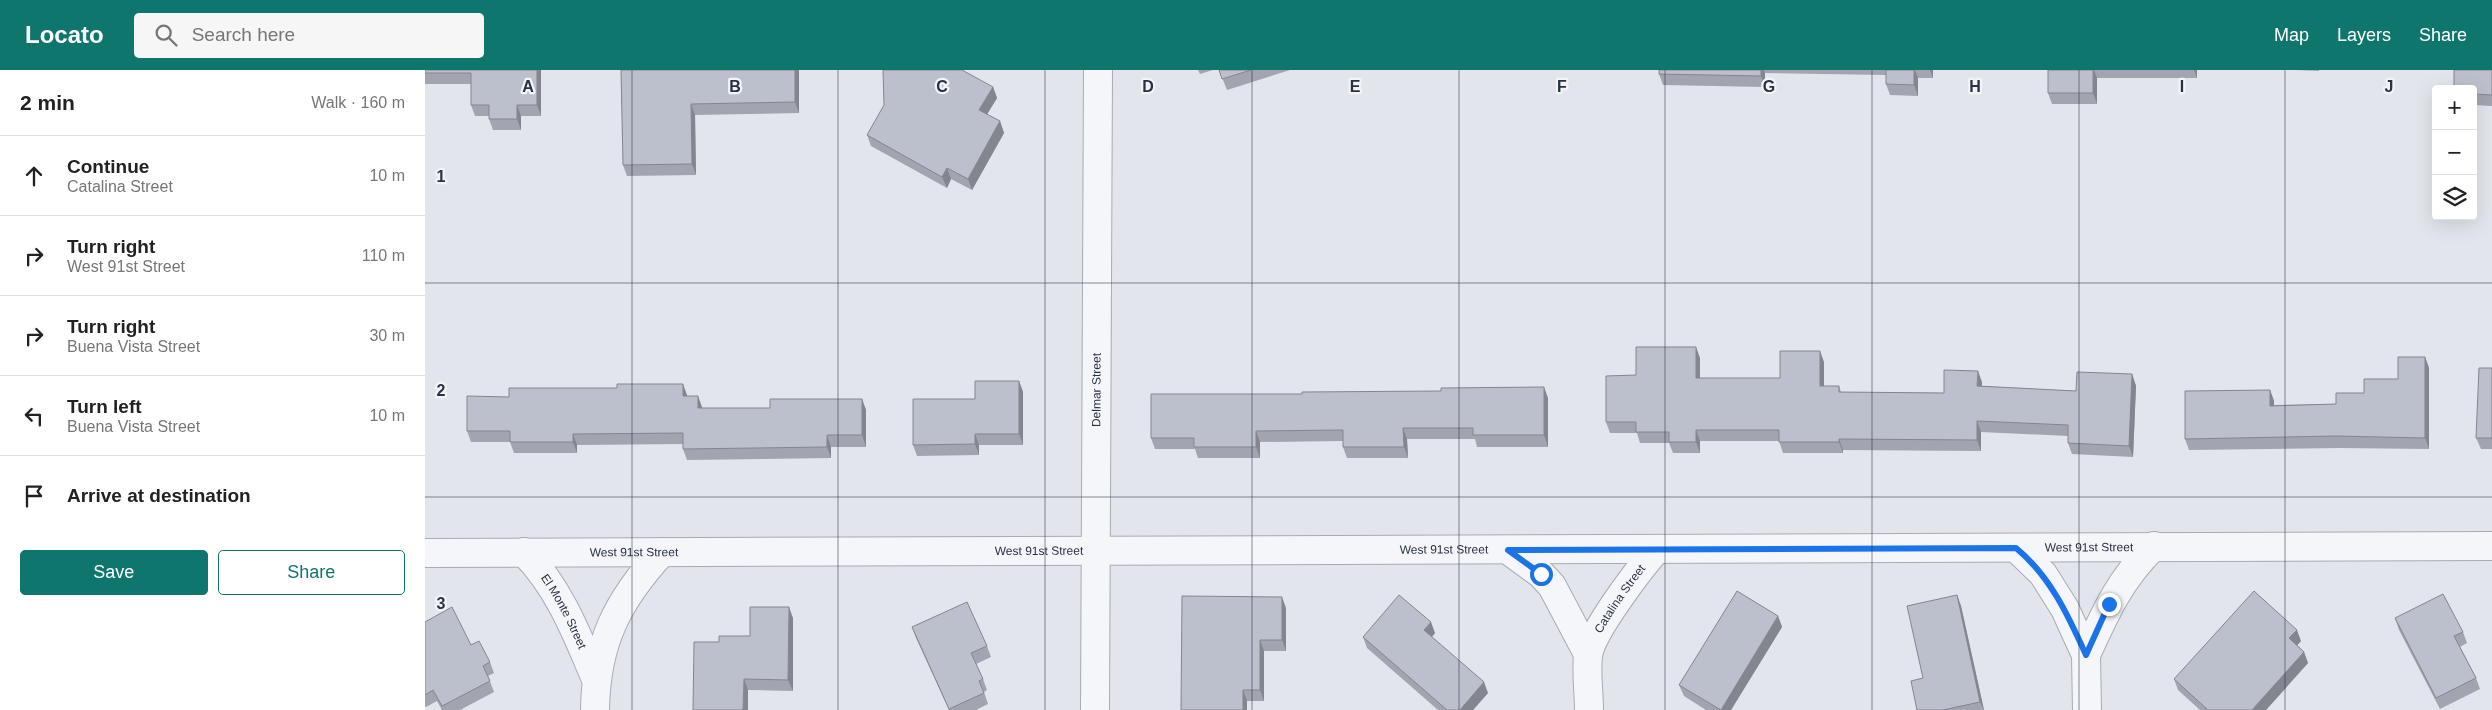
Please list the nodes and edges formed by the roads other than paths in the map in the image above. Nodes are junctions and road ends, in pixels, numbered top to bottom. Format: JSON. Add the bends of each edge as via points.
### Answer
{"nodes":[{"id":1,"x":1098,"y":70,"type":"edge"},
{"id":2,"x":2154,"y":546,"type":"junction"},
{"id":3,"x":2492,"y":546,"type":"edge"},
{"id":4,"x":2016,"y":548,"type":"junction"},
{"id":5,"x":1657,"y":549,"type":"junction"},
{"id":6,"x":1508,"y":550,"type":"junction"},
{"id":7,"x":1095,"y":551,"type":"junction"},
{"id":8,"x":524,"y":552,"type":"junction"},
{"id":9,"x":662,"y":552,"type":"junction"},
{"id":10,"x":425,"y":553,"type":"edge"},
{"id":11,"x":1588,"y":654,"type":"junction"},
{"id":12,"x":2086,"y":655,"type":"junction"},
{"id":13,"x":595,"y":678,"type":"junction"},
{"id":14,"x":595,"y":710,"type":"edge"},
{"id":15,"x":1095,"y":710,"type":"edge"},
{"id":16,"x":1589,"y":710,"type":"edge"},
{"id":17,"x":2087,"y":710,"type":"edge"}],
"edges":[{"from":1,"to":7,"type":"street","name":"Delmar Street"},
{"from":2,"to":3,"type":"street","name":"West 91st Street"},
{"from":2,"to":4,"type":"street","name":"West 91st Street"},
{"from":2,"to":12,"type":"street","via":[[2134,565],[2109,604]]},
{"from":4,"to":5,"type":"street","name":"West 91st Street"},
{"from":4,"to":12,"type":"street","via":[[2043,574],[2065,609]]},
{"from":5,"to":6,"type":"street","name":"West 91st Street"},
{"from":5,"to":11,"type":"street","name":"Catalina Street","via":[[1601,626]]},
{"from":6,"to":7,"type":"street","name":"West 91st Street"},
{"from":6,"to":11,"type":"street","name":"Catalina Street","via":[[1534,568],[1552,586]]},
{"from":7,"to":9,"type":"street","name":"West 91st Street"},
{"from":7,"to":15,"type":"street","name":"Delmar Street"},
{"from":8,"to":9,"type":"street","name":"West 91st Street"},
{"from":8,"to":10,"type":"street","name":"West 91st Street"},
{"from":8,"to":13,"type":"street","name":"El Monte Street","via":[[557,593]]},
{"from":9,"to":13,"type":"street","name":"El Monte Street","via":[[644,571],[613,619]]},
{"from":11,"to":16,"type":"street","name":"Catalina Street"},
{"from":12,"to":17,"type":"street"},
{"from":13,"to":14,"type":"street","name":"El Monte Street"}]}
